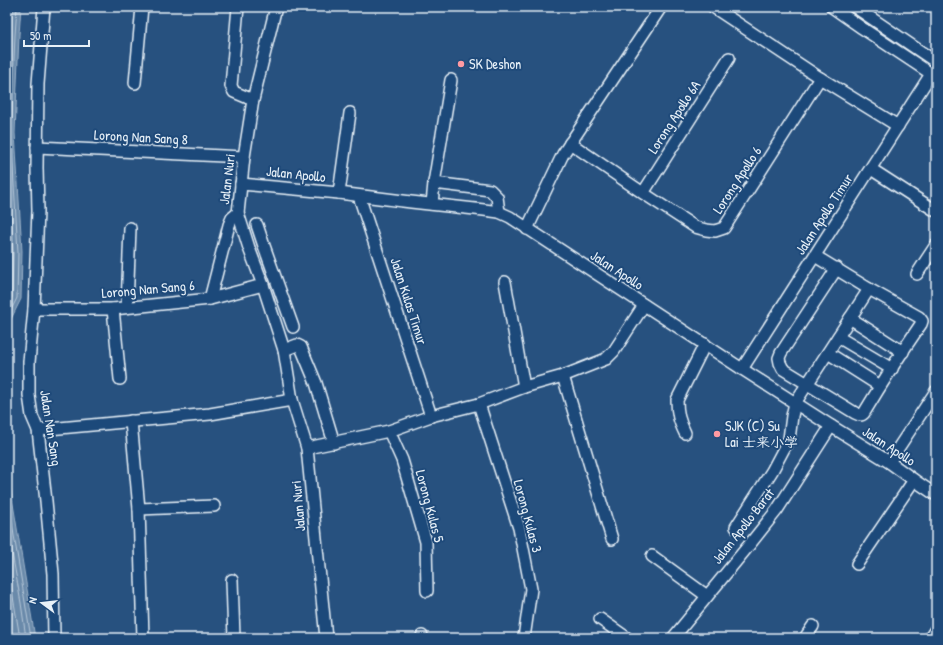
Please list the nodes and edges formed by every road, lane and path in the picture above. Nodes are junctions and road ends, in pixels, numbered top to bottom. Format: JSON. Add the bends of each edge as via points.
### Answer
{"nodes":[{"id":1,"x":44,"y":7,"type":"edge"},
{"id":2,"x":142,"y":7,"type":"edge"},
{"id":3,"x":238,"y":7,"type":"edge"},
{"id":4,"x":276,"y":7,"type":"edge"},
{"id":5,"x":661,"y":7,"type":"edge"},
{"id":6,"x":713,"y":7,"type":"edge"},
{"id":7,"x":832,"y":7,"type":"edge"},
{"id":8,"x":855,"y":7,"type":"edge"},
{"id":9,"x":729,"y":58,"type":"dead end"},
{"id":10,"x":936,"y":62,"type":"edge"},
{"id":11,"x":934,"y":75,"type":"edge"},
{"id":12,"x":820,"y":78,"type":"junction"},
{"id":13,"x":451,"y":80,"type":"dead end"},
{"id":14,"x":134,"y":83,"type":"dead end"},
{"id":15,"x":253,"y":100,"type":"junction"},
{"id":16,"x":350,"y":113,"type":"dead end"},
{"id":17,"x":898,"y":126,"type":"junction"},
{"id":18,"x":570,"y":143,"type":"junction"},
{"id":19,"x":37,"y":147,"type":"junction"},
{"id":20,"x":244,"y":157,"type":"junction"},
{"id":21,"x":871,"y":169,"type":"junction"},
{"id":22,"x":434,"y":183,"type":"junction"},
{"id":23,"x":241,"y":184,"type":"junction"},
{"id":24,"x":643,"y":193,"type":"junction"},
{"id":25,"x":339,"y":194,"type":"junction"},
{"id":26,"x":359,"y":196,"type":"junction"},
{"id":27,"x":432,"y":204,"type":"junction"},
{"id":28,"x":936,"y":211,"type":"edge"},
{"id":29,"x":499,"y":212,"type":"junction"},
{"id":30,"x":238,"y":213,"type":"junction"},
{"id":31,"x":257,"y":225,"type":"dead end"},
{"id":32,"x":130,"y":228,"type":"dead end"},
{"id":33,"x":527,"y":229,"type":"junction"},
{"id":34,"x":263,"y":243,"type":"junction"},
{"id":35,"x":936,"y":245,"type":"edge"},
{"id":36,"x":249,"y":248,"type":"junction"},
{"id":37,"x":815,"y":256,"type":"junction"},
{"id":38,"x":836,"y":268,"type":"junction"},
{"id":39,"x":917,"y":274,"type":"dead end"},
{"id":40,"x":505,"y":282,"type":"dead end"},
{"id":41,"x":263,"y":285,"type":"junction"},
{"id":42,"x":869,"y":289,"type":"junction"},
{"id":43,"x":210,"y":299,"type":"junction"},
{"id":44,"x":644,"y":305,"type":"junction"},
{"id":45,"x":127,"y":307,"type":"junction"},
{"id":46,"x":34,"y":309,"type":"junction"},
{"id":47,"x":113,"y":309,"type":"junction"},
{"id":48,"x":288,"y":311,"type":"junction"},
{"id":49,"x":273,"y":315,"type":"junction"},
{"id":50,"x":850,"y":318,"type":"junction"},
{"id":51,"x":293,"y":327,"type":"dead end"},
{"id":52,"x":838,"y":336,"type":"junction"},
{"id":53,"x":705,"y":344,"type":"junction"},
{"id":54,"x":284,"y":350,"type":"junction"},
{"id":55,"x":903,"y":352,"type":"junction"},
{"id":56,"x":828,"y":353,"type":"junction"},
{"id":57,"x":742,"y":369,"type":"junction"},
{"id":58,"x":892,"y":369,"type":"junction"},
{"id":59,"x":563,"y":376,"type":"junction"},
{"id":60,"x":120,"y":379,"type":"dead end"},
{"id":61,"x":807,"y":384,"type":"junction"},
{"id":62,"x":880,"y":386,"type":"junction"},
{"id":63,"x":524,"y":387,"type":"junction"},
{"id":64,"x":936,"y":391,"type":"edge"},
{"id":65,"x":292,"y":400,"type":"junction"},
{"id":66,"x":795,"y":403,"type":"junction"},
{"id":67,"x":479,"y":404,"type":"junction"},
{"id":68,"x":431,"y":416,"type":"junction"},
{"id":69,"x":131,"y":422,"type":"junction"},
{"id":70,"x":831,"y":426,"type":"junction"},
{"id":71,"x":38,"y":430,"type":"junction"},
{"id":72,"x":390,"y":431,"type":"junction"},
{"id":73,"x":685,"y":433,"type":"dead end"},
{"id":74,"x":334,"y":443,"type":"junction"},
{"id":75,"x":307,"y":448,"type":"junction"},
{"id":76,"x":889,"y":462,"type":"junction"},
{"id":77,"x":914,"y":480,"type":"junction"},
{"id":78,"x":936,"y":495,"type":"edge"},
{"id":79,"x":214,"y":506,"type":"dead end"},
{"id":80,"x":139,"y":509,"type":"junction"},
{"id":81,"x":736,"y":527,"type":"dead end"},
{"id":82,"x":612,"y":539,"type":"dead end"},
{"id":83,"x":652,"y":556,"type":"dead end"},
{"id":84,"x":858,"y":564,"type":"dead end"},
{"id":85,"x":232,"y":580,"type":"dead end"},
{"id":86,"x":427,"y":591,"type":"dead end"},
{"id":87,"x":707,"y":596,"type":"junction"},
{"id":88,"x":600,"y":619,"type":"dead end"},
{"id":89,"x":813,"y":626,"type":"dead end"},
{"id":90,"x":936,"y":629,"type":"edge"},
{"id":91,"x":54,"y":638,"type":"edge"},
{"id":92,"x":143,"y":638,"type":"edge"},
{"id":93,"x":234,"y":638,"type":"edge"},
{"id":94,"x":326,"y":638,"type":"edge"},
{"id":95,"x":524,"y":638,"type":"edge"},
{"id":96,"x":626,"y":638,"type":"edge"},
{"id":97,"x":672,"y":638,"type":"edge"},
{"id":98,"x":805,"y":638,"type":"edge"},
{"id":99,"x":930,"y":638,"type":"edge"}],
"edges":[{"from":1,"to":19,"type":"street","name":"Jalan Nan Sang","via":[[38,84]]},
{"from":2,"to":14,"type":"street"},
{"from":3,"to":15,"type":"street","via":[[230,86],[234,92]]},
{"from":4,"to":15,"type":"street","name":"Jalan Nuri"},
{"from":5,"to":18,"type":"street"},
{"from":6,"to":12,"type":"street"},
{"from":7,"to":11,"type":"street"},
{"from":8,"to":10,"type":"street"},
{"from":9,"to":24,"type":"street","name":"Lorong Apollo 6A"},
{"from":11,"to":17,"type":"street","name":"Jalan Apollo Timur"},
{"from":12,"to":17,"type":"street"},
{"from":12,"to":24,"type":"street","name":"Lorong Apollo 6","via":[[724,228],[715,231],[696,227]]},
{"from":13,"to":22,"type":"street"},
{"from":15,"to":20,"type":"street","name":"Jalan Nuri"},
{"from":16,"to":25,"type":"street"},
{"from":17,"to":21,"type":"street","name":"Jalan Apollo Timur"},
{"from":18,"to":24,"type":"street","name":"Lorong Apollo 6"},
{"from":18,"to":33,"type":"street"},
{"from":19,"to":20,"type":"street","name":"Lorong Nan Sang 8"},
{"from":19,"to":46,"type":"street","name":"Jalan Nan Sang","via":[[38,211]]},
{"from":20,"to":23,"type":"street","name":"Jalan Nuri"},
{"from":21,"to":28,"type":"street"},
{"from":21,"to":37,"type":"street","name":"Jalan Apollo Timur"},
{"from":22,"to":27,"type":"street"},
{"from":22,"to":29,"type":"street","via":[[490,190],[497,197]]},
{"from":23,"to":25,"type":"street","name":"Jalan Apollo"},
{"from":23,"to":30,"type":"street","name":"Jalan Nuri"},
{"from":25,"to":26,"type":"street","name":"Jalan Apollo"},
{"from":26,"to":27,"type":"street","name":"Jalan Apollo"},
{"from":26,"to":68,"type":"street","name":"Jalan Kulas Timur"},
{"from":27,"to":29,"type":"street","name":"Jalan Apollo"},
{"from":29,"to":33,"type":"street","name":"Jalan Apollo"},
{"from":30,"to":36,"type":"street","name":"Jalan Nuri"},
{"from":30,"to":43,"type":"street","via":[[229,225]]},
{"from":31,"to":34,"type":"street"},
{"from":32,"to":45,"type":"street"},
{"from":33,"to":44,"type":"street","name":"Jalan Apollo"},
{"from":34,"to":36,"type":"street"},
{"from":34,"to":48,"type":"street"},
{"from":35,"to":39,"type":"street"},
{"from":36,"to":41,"type":"street","name":"Jalan Nuri"},
{"from":37,"to":38,"type":"street"},
{"from":37,"to":57,"type":"street","name":"Jalan Apollo Timur"},
{"from":38,"to":42,"type":"street"},
{"from":38,"to":61,"type":"street","via":[[779,358],[783,368]]},
{"from":40,"to":63,"type":"street"},
{"from":41,"to":43,"type":"street","name":"Lorong Nan Sang 6"},
{"from":41,"to":49,"type":"street","name":"Jalan Nuri"},
{"from":42,"to":50,"type":"street"},
{"from":42,"to":55,"type":"street","via":[[921,320]]},
{"from":43,"to":45,"type":"street","name":"Lorong Nan Sang 6"},
{"from":44,"to":53,"type":"street","name":"Jalan Apollo"},
{"from":44,"to":59,"type":"street","via":[[606,359]]},
{"from":45,"to":47,"type":"street","name":"Lorong Nan Sang 6"},
{"from":46,"to":47,"type":"street","name":"Lorong Nan Sang 6"},
{"from":46,"to":71,"type":"street","name":"Jalan Nan Sang","via":[[29,395],[32,416]]},
{"from":47,"to":60,"type":"street"},
{"from":48,"to":49,"type":"street"},
{"from":48,"to":51,"type":"street"},
{"from":49,"to":54,"type":"street","name":"Jalan Nuri"},
{"from":50,"to":52,"type":"street"},
{"from":50,"to":55,"type":"street"},
{"from":52,"to":56,"type":"street"},
{"from":52,"to":58,"type":"street"},
{"from":53,"to":57,"type":"street","name":"Jalan Apollo"},
{"from":53,"to":73,"type":"street","via":[[677,400],[679,422]]},
{"from":54,"to":65,"type":"street","name":"Jalan Nuri"},
{"from":54,"to":74,"type":"street","via":[[297,345],[301,347],[316,384]]},
{"from":55,"to":58,"type":"street"},
{"from":56,"to":61,"type":"street"},
{"from":56,"to":62,"type":"street"},
{"from":57,"to":66,"type":"street","name":"Jalan Apollo"},
{"from":58,"to":62,"type":"street"},
{"from":59,"to":63,"type":"street"},
{"from":59,"to":82,"type":"street"},
{"from":61,"to":62,"type":"street","via":[[860,415],[864,413]]},
{"from":61,"to":66,"type":"street"},
{"from":63,"to":67,"type":"street"},
{"from":64,"to":76,"type":"street"},
{"from":65,"to":69,"type":"street","via":[[210,414]]},
{"from":65,"to":75,"type":"street","name":"Jalan Nuri"},
{"from":66,"to":70,"type":"street","name":"Jalan Apollo"},
{"from":66,"to":81,"type":"street","via":[[790,439]]},
{"from":67,"to":68,"type":"street"},
{"from":67,"to":95,"type":"street","name":"Lorong Kulas 3","via":[[519,528],[531,589]]},
{"from":68,"to":72,"type":"street"},
{"from":69,"to":71,"type":"street"},
{"from":69,"to":80,"type":"street"},
{"from":70,"to":76,"type":"street","name":"Jalan Apollo"},
{"from":70,"to":87,"type":"street","name":"Jalan Apollo Barat","via":[[777,510]]},
{"from":71,"to":91,"type":"street","name":"Jalan Nan Sang","via":[[53,574]]},
{"from":72,"to":74,"type":"street"},
{"from":72,"to":86,"type":"street","name":"Lorong Kulas 5","via":[[402,460],[426,542]]},
{"from":74,"to":75,"type":"street"},
{"from":75,"to":94,"type":"street","name":"Jalan Nuri"},
{"from":76,"to":77,"type":"street","name":"Jalan Apollo"},
{"from":77,"to":78,"type":"street","name":"Jalan Apollo"},
{"from":77,"to":84,"type":"street"},
{"from":79,"to":80,"type":"street"},
{"from":80,"to":92,"type":"street"},
{"from":83,"to":87,"type":"street"},
{"from":85,"to":93,"type":"street"},
{"from":87,"to":97,"type":"street","name":"Jalan Apollo Barat"},
{"from":88,"to":96,"type":"street"},
{"from":89,"to":98,"type":"street"},
{"from":90,"to":99,"type":"street"}]}
